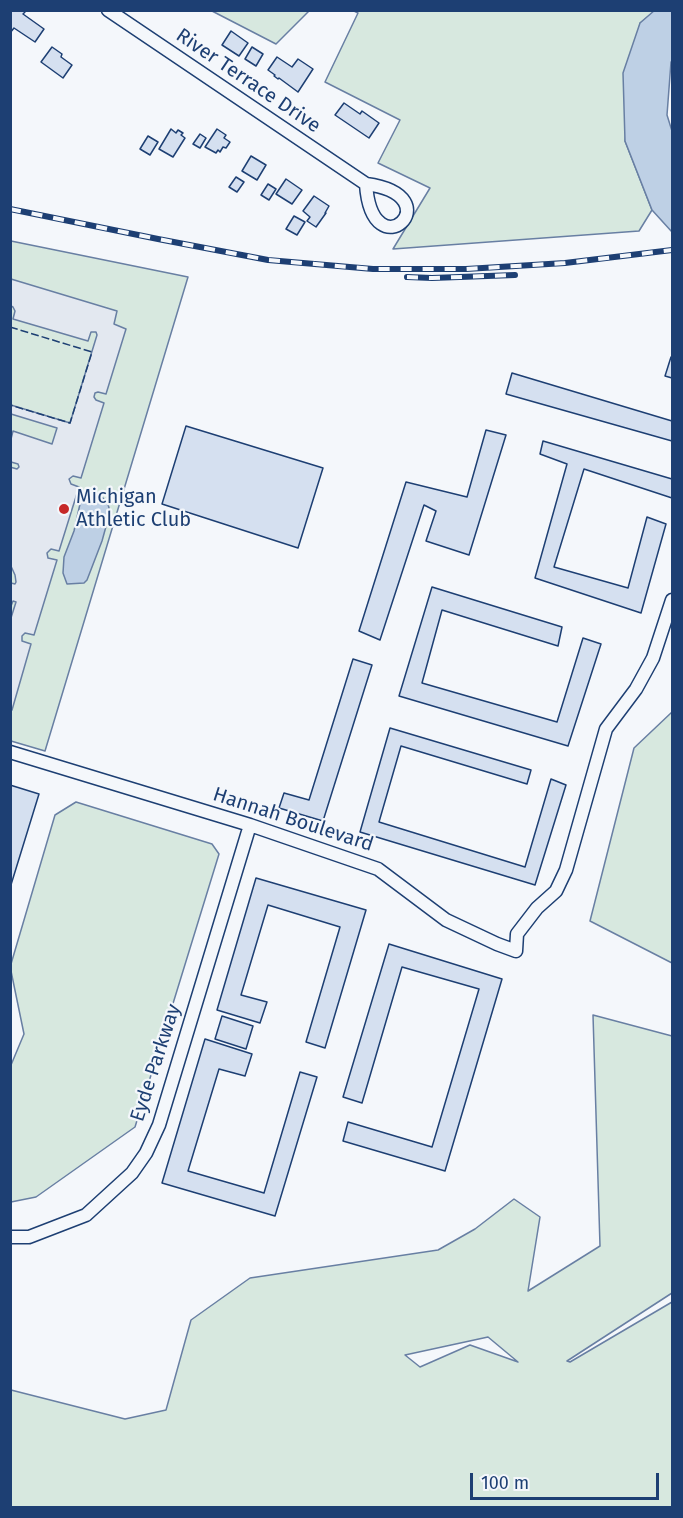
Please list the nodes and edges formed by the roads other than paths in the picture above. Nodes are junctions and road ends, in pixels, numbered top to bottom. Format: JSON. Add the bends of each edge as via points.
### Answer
{"nodes":[{"id":1,"x":108,"y":10,"type":"edge"},
{"id":2,"x":366,"y":184,"type":"dead end"},
{"id":3,"x":672,"y":600,"type":"edge"},
{"id":4,"x":10,"y":752,"type":"edge"},
{"id":5,"x":250,"y":825,"type":"junction"},
{"id":6,"x":10,"y":1237,"type":"edge"}],
"edges":[{"from":1,"to":2,"type":"street","name":"River Terrace Drive"},
{"from":3,"to":5,"type":"street","name":"Hannah Boulevard","via":[[653,658],[606,729],[566,870],[556,891],[518,934],[516,951],[446,920],[378,869]]},
{"from":4,"to":5,"type":"street","name":"Hannah Boulevard"},
{"from":5,"to":6,"type":"street","name":"Eyde Parkway","via":[[159,1125],[146,1154],[132,1173],[86,1215],[29,1238]]}]}
